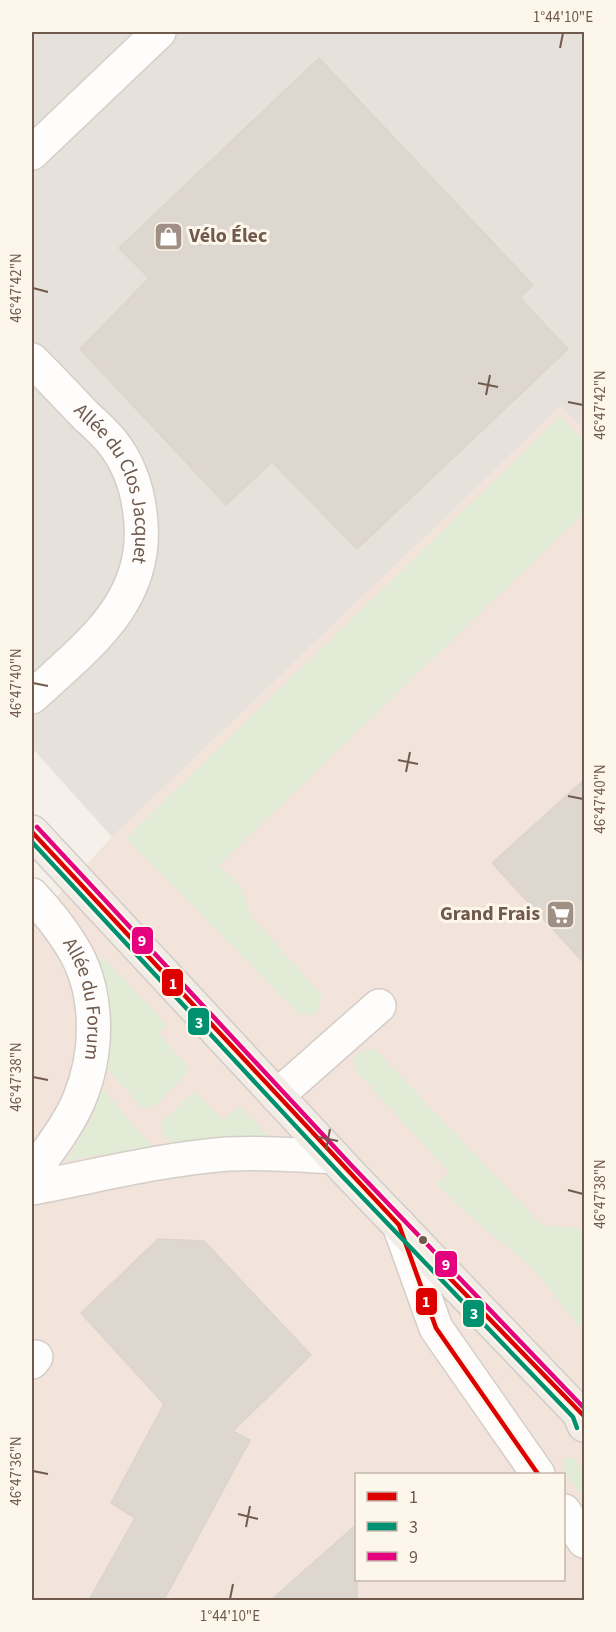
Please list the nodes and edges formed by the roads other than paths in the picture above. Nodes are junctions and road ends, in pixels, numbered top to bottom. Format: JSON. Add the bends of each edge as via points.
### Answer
{"nodes":[{"id":1,"x":159,"y":32,"type":"edge"},
{"id":2,"x":32,"y":153,"type":"edge"},
{"id":3,"x":32,"y":360,"type":"edge"},
{"id":4,"x":32,"y":697,"type":"edge"},
{"id":5,"x":32,"y":832,"type":"edge"},
{"id":6,"x":32,"y":895,"type":"edge"},
{"id":7,"x":379,"y":1006,"type":"dead end"},
{"id":8,"x":277,"y":1096,"type":"junction"},
{"id":9,"x":334,"y":1157,"type":"junction"},
{"id":10,"x":32,"y":1173,"type":"edge"},
{"id":11,"x":32,"y":1188,"type":"edge"},
{"id":12,"x":399,"y":1225,"type":"junction"},
{"id":13,"x":583,"y":1418,"type":"edge"},
{"id":14,"x":537,"y":1473,"type":"edge"},
{"id":15,"x":565,"y":1511,"type":"edge"},
{"id":16,"x":585,"y":1540,"type":"edge"}],
"edges":[{"from":1,"to":2,"type":"street"},
{"from":3,"to":4,"type":"street","name":"Allée du Clos Jacquet","via":[[111,441],[125,462],[138,495],[142,527],[138,568],[125,601],[99,635]]},
{"from":5,"to":8,"type":"main road"},
{"from":6,"to":10,"type":"street","name":"Allée du Forum","via":[[73,947],[86,977],[94,1035],[88,1074],[78,1102]]},
{"from":7,"to":8,"type":"street"},
{"from":8,"to":9,"type":"main road"},
{"from":9,"to":11,"type":"street","via":[[226,1154]]},
{"from":9,"to":12,"type":"main road"},
{"from":12,"to":13,"type":"main road"},
{"from":12,"to":14,"type":"street","via":[[436,1328]]},
{"from":15,"to":16,"type":"street"}]}
